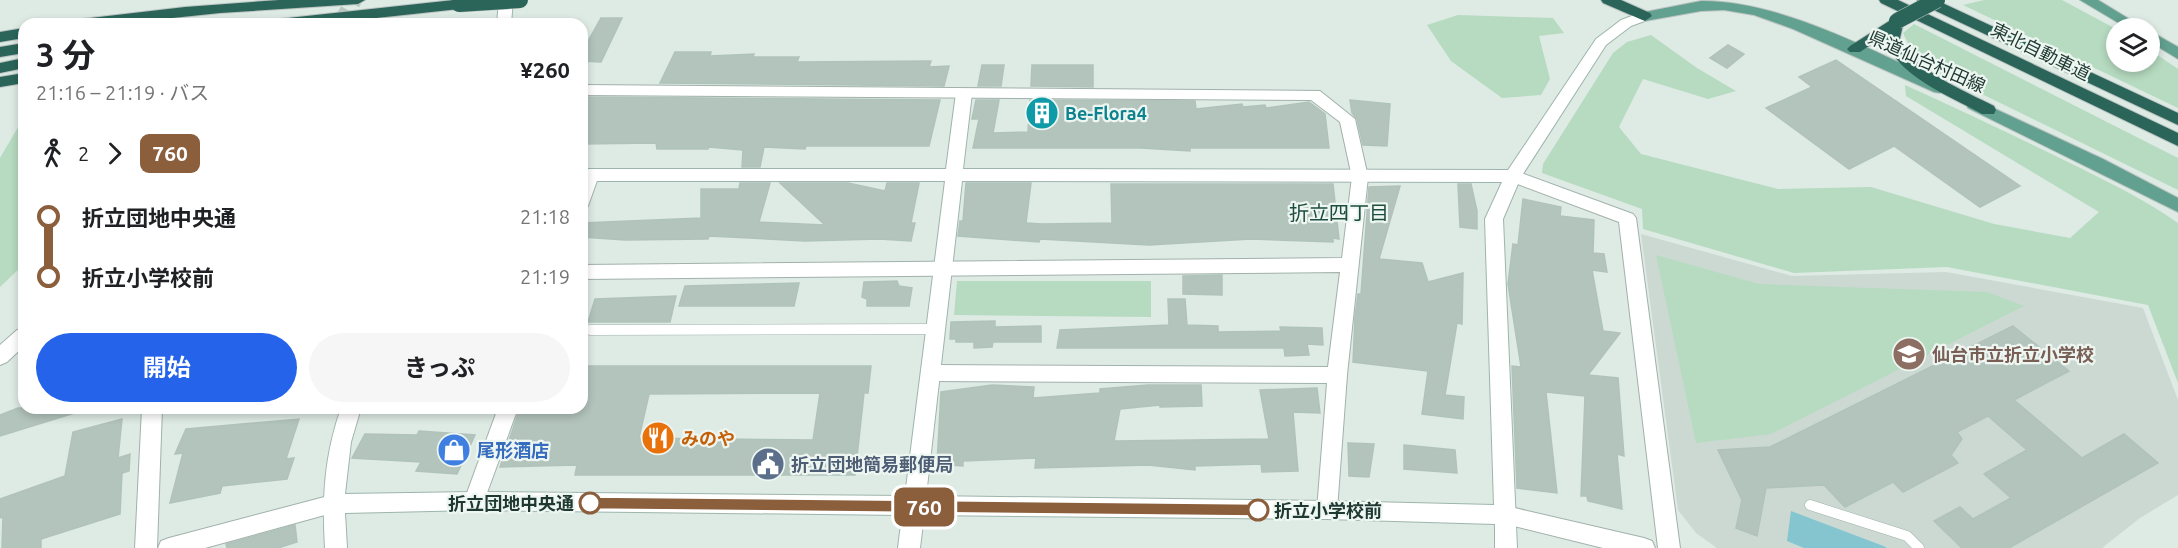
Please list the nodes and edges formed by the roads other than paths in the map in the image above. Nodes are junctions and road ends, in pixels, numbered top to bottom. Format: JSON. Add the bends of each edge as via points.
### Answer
{"nodes":[{"id":1,"x":360,"y":0,"type":"edge"},
{"id":2,"x":506,"y":0,"type":"edge"},
{"id":3,"x":520,"y":0,"type":"edge"},
{"id":4,"x":1608,"y":0,"type":"edge"},
{"id":5,"x":1886,"y":0,"type":"edge"},
{"id":6,"x":1924,"y":0,"type":"edge"},
{"id":7,"x":1937,"y":0,"type":"edge"},
{"id":8,"x":2086,"y":0,"type":"edge"},
{"id":9,"x":452,"y":5,"type":"junction"},
{"id":10,"x":1645,"y":16,"type":"junction"},
{"id":11,"x":122,"y":18,"type":"edge"},
{"id":12,"x":223,"y":18,"type":"edge"},
{"id":13,"x":334,"y":18,"type":"edge"},
{"id":14,"x":371,"y":18,"type":"edge"},
{"id":15,"x":504,"y":18,"type":"edge"},
{"id":16,"x":2119,"y":18,"type":"edge"},
{"id":17,"x":1897,"y":21,"type":"junction"},
{"id":18,"x":18,"y":34,"type":"edge"},
{"id":19,"x":0,"y":37,"type":"edge"},
{"id":20,"x":2160,"y":42,"type":"edge"},
{"id":21,"x":18,"y":49,"type":"edge"},
{"id":22,"x":1855,"y":50,"type":"junction"},
{"id":23,"x":0,"y":52,"type":"edge"},
{"id":24,"x":2178,"y":54,"type":"edge"},
{"id":25,"x":18,"y":64,"type":"edge"},
{"id":26,"x":0,"y":68,"type":"edge"},
{"id":27,"x":18,"y":79,"type":"edge"},
{"id":28,"x":0,"y":82,"type":"edge"},
{"id":29,"x":588,"y":90,"type":"edge"},
{"id":30,"x":964,"y":93,"type":"junction"},
{"id":31,"x":1988,"y":110,"type":"junction"},
{"id":32,"x":2121,"y":112,"type":"junction"},
{"id":33,"x":2178,"y":120,"type":"edge"},
{"id":34,"x":2178,"y":140,"type":"edge"},
{"id":35,"x":2178,"y":148,"type":"edge"},
{"id":36,"x":588,"y":175,"type":"edge"},
{"id":37,"x":954,"y":175,"type":"junction"},
{"id":38,"x":1513,"y":176,"type":"junction"},
{"id":39,"x":1360,"y":177,"type":"junction"},
{"id":40,"x":2178,"y":206,"type":"edge"},
{"id":41,"x":1350,"y":265,"type":"junction"},
{"id":42,"x":943,"y":270,"type":"junction"},
{"id":43,"x":588,"y":272,"type":"edge"},
{"id":44,"x":937,"y":329,"type":"junction"},
{"id":45,"x":590,"y":330,"type":"dead end"},
{"id":46,"x":18,"y":340,"type":"edge"},
{"id":47,"x":0,"y":357,"type":"edge"},
{"id":48,"x":931,"y":373,"type":"junction"},
{"id":49,"x":1337,"y":375,"type":"junction"},
{"id":50,"x":152,"y":414,"type":"edge"},
{"id":51,"x":349,"y":414,"type":"edge"},
{"id":52,"x":506,"y":414,"type":"edge"},
{"id":53,"x":474,"y":501,"type":"junction"},
{"id":54,"x":332,"y":504,"type":"junction"},
{"id":55,"x":1810,"y":505,"type":"dead end"},
{"id":56,"x":915,"y":507,"type":"junction"},
{"id":57,"x":1327,"y":510,"type":"junction"},
{"id":58,"x":1506,"y":515,"type":"junction"},
{"id":59,"x":146,"y":548,"type":"edge"},
{"id":60,"x":169,"y":548,"type":"edge"},
{"id":61,"x":336,"y":548,"type":"edge"},
{"id":62,"x":909,"y":548,"type":"edge"},
{"id":63,"x":1506,"y":548,"type":"edge"},
{"id":64,"x":1644,"y":548,"type":"edge"},
{"id":65,"x":1669,"y":548,"type":"edge"},
{"id":66,"x":1919,"y":548,"type":"edge"}],
"edges":[{"from":1,"to":11,"type":"highway"},
{"from":1,"to":12,"type":"highway"},
{"from":2,"to":15,"type":"street"},
{"from":3,"to":9,"type":"highway","bridge":true},
{"from":4,"to":10,"type":"highway"},
{"from":5,"to":32,"type":"highway","name":"東北自動車道"},
{"from":6,"to":33,"type":"highway","name":"東北自動車道"},
{"from":7,"to":17,"type":"highway","bridge":true},
{"from":8,"to":16,"type":"main road"},
{"from":9,"to":13,"type":"highway"},
{"from":9,"to":14,"type":"highway"},
{"from":10,"to":22,"type":"main road","name":"県道仙台村田線","via":[[1689,6],[1737,7],[1788,21]]},
{"from":10,"to":38,"type":"street","via":[[1626,23],[1601,42]]},
{"from":17,"to":22,"type":"highway"},
{"from":17,"to":31,"type":"highway","via":[[1892,40],[1904,57]]},
{"from":18,"to":19,"type":"highway"},
{"from":20,"to":24,"type":"main road"},
{"from":21,"to":23,"type":"highway"},
{"from":22,"to":31,"type":"main road","name":"県道仙台村田線"},
{"from":25,"to":26,"type":"highway"},
{"from":27,"to":28,"type":"highway"},
{"from":29,"to":30,"type":"street"},
{"from":30,"to":37,"type":"street"},
{"from":30,"to":39,"type":"street","via":[[1314,95],[1347,119]]},
{"from":31,"to":40,"type":"main road","name":"県道仙台村田線"},
{"from":32,"to":34,"type":"highway","name":"東北自動車道"},
{"from":32,"to":35,"type":"highway"},
{"from":36,"to":37,"type":"street"},
{"from":37,"to":39,"type":"street"},
{"from":37,"to":42,"type":"street"},
{"from":38,"to":39,"type":"street"},
{"from":38,"to":58,"type":"street","via":[[1494,219]]},
{"from":38,"to":65,"type":"street","via":[[1627,218]]},
{"from":39,"to":41,"type":"street"},
{"from":41,"to":42,"type":"street"},
{"from":41,"to":49,"type":"street"},
{"from":42,"to":43,"type":"street"},
{"from":42,"to":44,"type":"street"},
{"from":44,"to":45,"type":"lane"},
{"from":44,"to":48,"type":"street"},
{"from":46,"to":47,"type":"street"},
{"from":48,"to":49,"type":"street"},
{"from":48,"to":56,"type":"street"},
{"from":49,"to":57,"type":"street"},
{"from":50,"to":59,"type":"street"},
{"from":51,"to":54,"type":"street","via":[[335,465]]},
{"from":52,"to":53,"type":"street"},
{"from":53,"to":54,"type":"street"},
{"from":53,"to":56,"type":"street"},
{"from":54,"to":60,"type":"street"},
{"from":54,"to":61,"type":"street"},
{"from":55,"to":66,"type":"lane","via":[[1907,536]]},
{"from":56,"to":57,"type":"street"},
{"from":56,"to":62,"type":"street"},
{"from":57,"to":58,"type":"street"},
{"from":58,"to":63,"type":"street"},
{"from":58,"to":64,"type":"street"}]}
